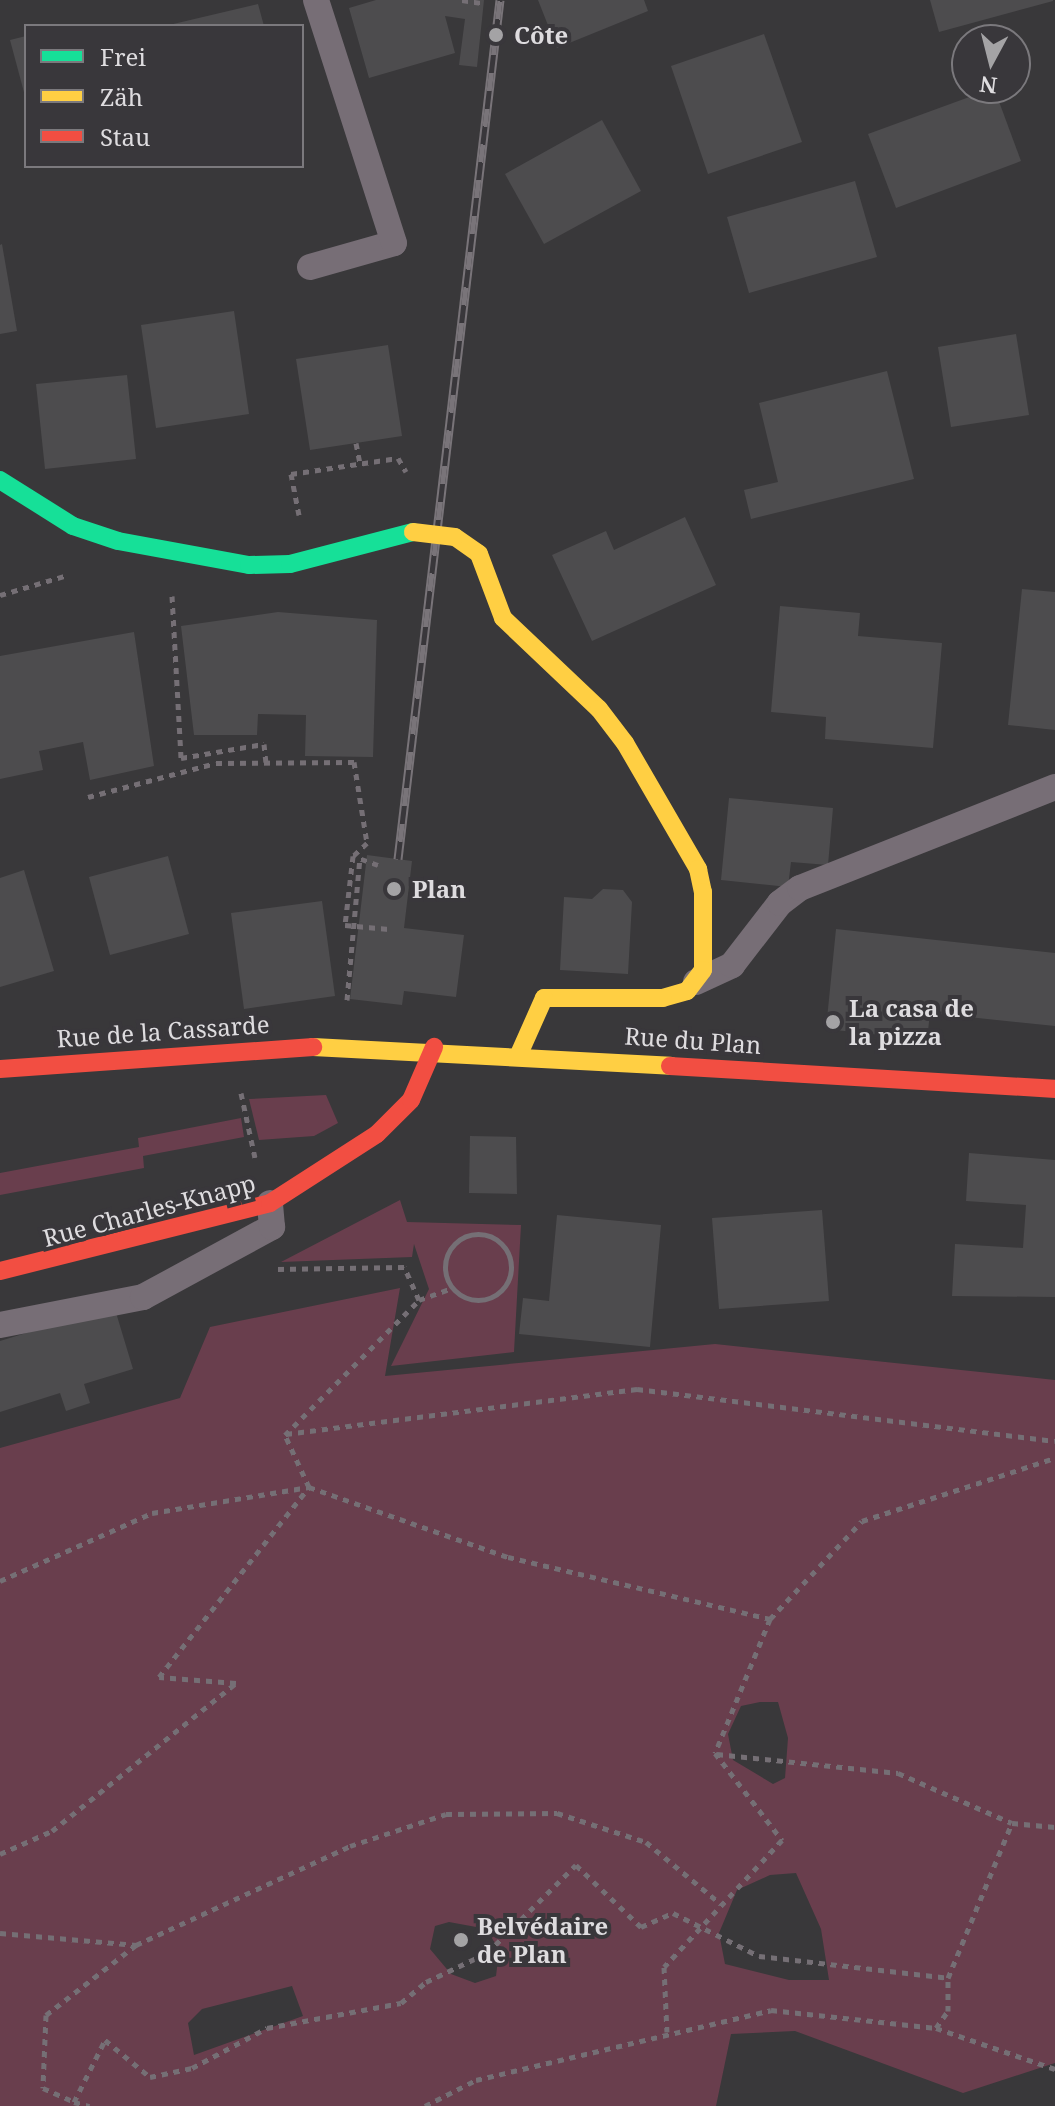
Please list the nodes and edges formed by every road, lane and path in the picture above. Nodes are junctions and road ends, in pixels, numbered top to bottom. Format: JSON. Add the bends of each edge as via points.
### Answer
{"nodes":[{"id":1,"x":316,"y":0,"type":"edge"},
{"id":2,"x":462,"y":0,"type":"edge"},
{"id":3,"x":482,"y":3,"type":"dead end"},
{"id":4,"x":310,"y":267,"type":"dead end"},
{"id":5,"x":356,"y":443,"type":"dead end"},
{"id":6,"x":360,"y":464,"type":"junction"},
{"id":7,"x":406,"y":472,"type":"dead end"},
{"id":8,"x":0,"y":480,"type":"edge"},
{"id":9,"x":302,"y":532,"type":"dead end"},
{"id":10,"x":172,"y":607,"type":"dead end"},
{"id":11,"x":266,"y":762,"type":"junction"},
{"id":12,"x":1055,"y":787,"type":"edge"},
{"id":13,"x":88,"y":797,"type":"dead end"},
{"id":14,"x":353,"y":856,"type":"junction"},
{"id":15,"x":360,"y":858,"type":"junction"},
{"id":16,"x":378,"y":865,"type":"dead end"},
{"id":17,"x":352,"y":926,"type":"junction"},
{"id":18,"x":389,"y":929,"type":"dead end"},
{"id":19,"x":696,"y":982,"type":"junction"},
{"id":20,"x":346,"y":1013,"type":"dead end"},
{"id":21,"x":329,"y":1046,"type":"joint"},
{"id":22,"x":434,"y":1047,"type":"junction"},
{"id":23,"x":520,"y":1052,"type":"junction"},
{"id":24,"x":0,"y":1069,"type":"edge"},
{"id":25,"x":1055,"y":1089,"type":"edge"},
{"id":26,"x":243,"y":1100,"type":"dead end"},
{"id":27,"x":250,"y":1135,"type":"dead end"},
{"id":28,"x":270,"y":1203,"type":"junction"},
{"id":29,"x":208,"y":1267,"type":"junction"},
{"id":30,"x":0,"y":1271,"type":"edge"},
{"id":31,"x":452,"y":1288,"type":"junction"},
{"id":32,"x":419,"y":1300,"type":"junction"},
{"id":33,"x":0,"y":1325,"type":"edge"},
{"id":34,"x":285,"y":1435,"type":"junction"},
{"id":35,"x":1055,"y":1441,"type":"edge"},
{"id":36,"x":1055,"y":1458,"type":"edge"},
{"id":37,"x":309,"y":1487,"type":"junction"},
{"id":38,"x":0,"y":1581,"type":"edge"},
{"id":39,"x":770,"y":1619,"type":"junction"},
{"id":40,"x":715,"y":1753,"type":"junction"},
{"id":41,"x":1012,"y":1823,"type":"junction"},
{"id":42,"x":1055,"y":1827,"type":"edge"},
{"id":43,"x":0,"y":1854,"type":"edge"},
{"id":44,"x":721,"y":1904,"type":"junction"},
{"id":45,"x":698,"y":1928,"type":"junction"},
{"id":46,"x":0,"y":1933,"type":"edge"},
{"id":47,"x":136,"y":1945,"type":"junction"},
{"id":48,"x":948,"y":1978,"type":"junction"},
{"id":49,"x":936,"y":2028,"type":"junction"},
{"id":50,"x":667,"y":2032,"type":"junction"},
{"id":51,"x":1055,"y":2069,"type":"edge"},
{"id":52,"x":74,"y":2102,"type":"junction"},
{"id":53,"x":89,"y":2106,"type":"edge"},
{"id":54,"x":425,"y":2106,"type":"edge"}],
"edges":[{"from":1,"to":4,"type":"lane","via":[[394,243]]},
{"from":2,"to":3,"type":"path"},
{"from":5,"to":6,"type":"path"},
{"from":6,"to":7,"type":"path","via":[[398,458]]},
{"from":6,"to":9,"type":"path","via":[[291,474]]},
{"from":8,"to":19,"type":"street","bridge":true,"via":[[73,526],[118,541],[249,565],[283,565],[413,532],[455,537],[479,554],[503,618],[599,709],[625,743],[698,869],[704,962]]},
{"from":10,"to":11,"type":"path","via":[[181,758],[264,744]]},
{"from":11,"to":13,"type":"path","via":[[216,763]]},
{"from":11,"to":14,"type":"path","via":[[354,762],[367,843]]},
{"from":12,"to":19,"type":"lane","via":[[800,888],[780,903],[732,965]]},
{"from":14,"to":15,"type":"path"},
{"from":14,"to":17,"type":"path","via":[[345,925]]},
{"from":15,"to":16,"type":"path"},
{"from":15,"to":17,"type":"path"},
{"from":17,"to":18,"type":"path"},
{"from":17,"to":20,"type":"path"},
{"from":19,"to":23,"type":"street","via":[[663,998],[544,998]]},
{"from":21,"to":22,"type":"street","name":"Rue du Plan"},
{"from":21,"to":24,"type":"street","name":"Rue de la Cassarde","via":[[213,1049]]},
{"from":22,"to":23,"type":"street","name":"Rue du Plan"},
{"from":22,"to":28,"type":"street","name":"Rue Charles-Knapp","via":[[411,1100],[377,1134]]},
{"from":23,"to":25,"type":"street","name":"Rue du Plan"},
{"from":26,"to":27,"type":"path"},
{"from":28,"to":29,"type":"lane","via":[[272,1227]]},
{"from":28,"to":30,"type":"street","name":"Rue Charles-Knapp","via":[[194,1227]]},
{"from":29,"to":32,"type":"path","via":[[404,1267]]},
{"from":29,"to":33,"type":"lane","via":[[143,1297]]},
{"from":31,"to":31,"type":"path","via":[[444,1266],[453,1245],[473,1234],[504,1245],[512,1265],[500,1293],[480,1301]]},
{"from":31,"to":32,"type":"path"},
{"from":32,"to":34,"type":"path"},
{"from":34,"to":35,"type":"path","via":[[637,1389]]},
{"from":34,"to":37,"type":"path"},
{"from":36,"to":39,"type":"path","via":[[862,1521]]},
{"from":37,"to":38,"type":"path","via":[[152,1513]]},
{"from":37,"to":39,"type":"path","via":[[508,1557]]},
{"from":37,"to":43,"type":"path","via":[[159,1677],[236,1683],[52,1831]]},
{"from":39,"to":40,"type":"path"},
{"from":40,"to":41,"type":"path","via":[[898,1773]]},
{"from":40,"to":44,"type":"path","via":[[782,1840]]},
{"from":41,"to":42,"type":"path"},
{"from":41,"to":48,"type":"path"},
{"from":44,"to":45,"type":"path"},
{"from":44,"to":47,"type":"path","via":[[646,1842],[572,1818],[446,1814],[350,1846]]},
{"from":45,"to":48,"type":"path","via":[[759,1956]]},
{"from":45,"to":50,"type":"path","via":[[664,1967]]},
{"from":45,"to":52,"type":"path","via":[[673,1913],[641,1927],[576,1865],[487,1953],[426,1982],[401,2003],[267,2028],[192,2068],[150,2077],[105,2040]]},
{"from":46,"to":47,"type":"path"},
{"from":47,"to":52,"type":"path","via":[[46,2015],[43,2088]]},
{"from":48,"to":49,"type":"path","via":[[948,2011]]},
{"from":49,"to":50,"type":"path","via":[[771,2010]]},
{"from":49,"to":51,"type":"path"},
{"from":50,"to":54,"type":"path","via":[[476,2080]]},
{"from":52,"to":53,"type":"path"}]}
